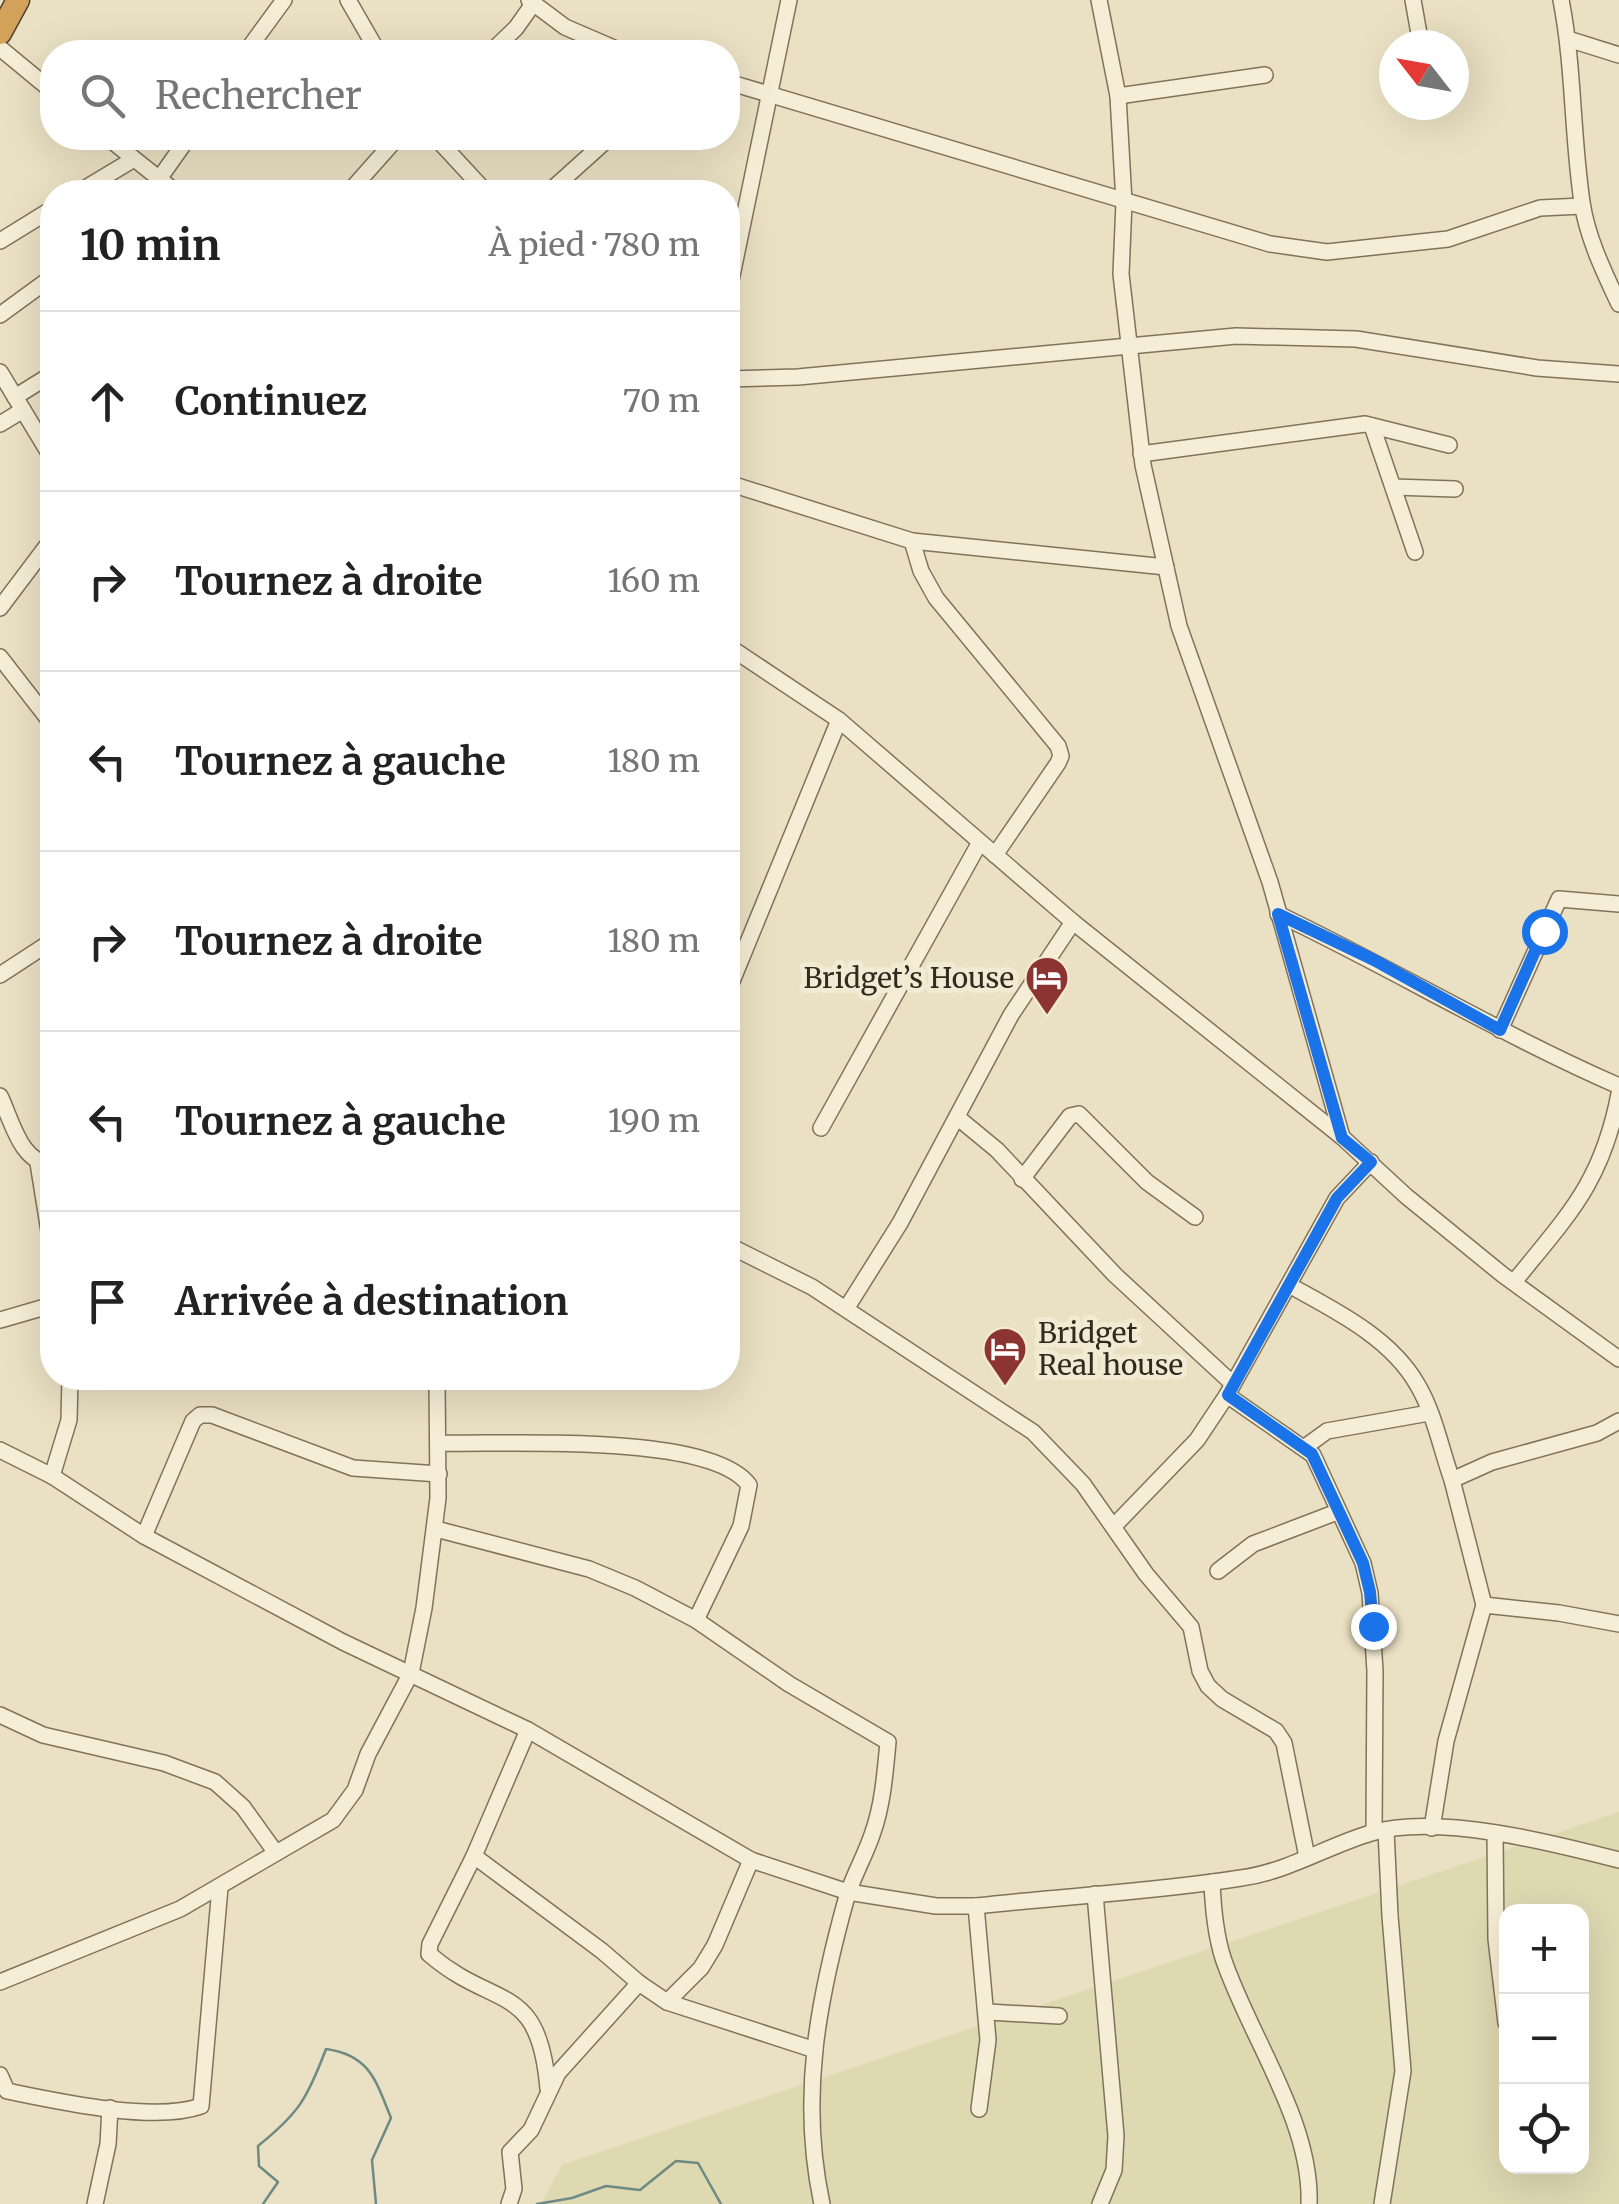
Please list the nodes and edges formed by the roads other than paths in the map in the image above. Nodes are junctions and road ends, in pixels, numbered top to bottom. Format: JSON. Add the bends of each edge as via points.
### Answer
{"nodes":[{"id":1,"x":18,"y":0,"type":"edge"},
{"id":2,"x":284,"y":0,"type":"edge"},
{"id":3,"x":348,"y":0,"type":"edge"},
{"id":4,"x":789,"y":0,"type":"edge"},
{"id":5,"x":1099,"y":0,"type":"edge"},
{"id":6,"x":1412,"y":0,"type":"edge"},
{"id":7,"x":1561,"y":0,"type":"edge"},
{"id":8,"x":531,"y":2,"type":"edge"},
{"id":9,"x":1418,"y":30,"type":"edge"},
{"id":10,"x":0,"y":33,"type":"edge"},
{"id":11,"x":1568,"y":38,"type":"junction"},
{"id":12,"x":255,"y":40,"type":"edge"},
{"id":13,"x":371,"y":40,"type":"edge"},
{"id":14,"x":500,"y":40,"type":"edge"},
{"id":15,"x":595,"y":40,"type":"edge"},
{"id":16,"x":0,"y":48,"type":"edge"},
{"id":17,"x":1619,"y":54,"type":"edge"},
{"id":18,"x":1265,"y":75,"type":"dead end"},
{"id":19,"x":40,"y":81,"type":"edge"},
{"id":20,"x":740,"y":85,"type":"edge"},
{"id":21,"x":770,"y":92,"type":"junction"},
{"id":22,"x":1118,"y":96,"type":"junction"},
{"id":23,"x":123,"y":150,"type":"edge"},
{"id":24,"x":180,"y":150,"type":"edge"},
{"id":25,"x":386,"y":150,"type":"edge"},
{"id":26,"x":447,"y":150,"type":"edge"},
{"id":27,"x":596,"y":150,"type":"edge"},
{"id":28,"x":134,"y":159,"type":"junction"},
{"id":29,"x":159,"y":179,"type":"joint"},
{"id":30,"x":99,"y":180,"type":"edge"},
{"id":31,"x":360,"y":180,"type":"edge"},
{"id":32,"x":475,"y":180,"type":"edge"},
{"id":33,"x":563,"y":180,"type":"edge"},
{"id":34,"x":1124,"y":202,"type":"junction"},
{"id":35,"x":1582,"y":206,"type":"junction"},
{"id":36,"x":40,"y":216,"type":"edge"},
{"id":37,"x":740,"y":236,"type":"edge"},
{"id":38,"x":0,"y":241,"type":"edge"},
{"id":39,"x":40,"y":286,"type":"edge"},
{"id":40,"x":1619,"y":304,"type":"edge"},
{"id":41,"x":0,"y":314,"type":"edge"},
{"id":42,"x":1128,"y":347,"type":"junction"},
{"id":43,"x":0,"y":372,"type":"edge"},
{"id":44,"x":1619,"y":374,"type":"edge"},
{"id":45,"x":740,"y":378,"type":"edge"},
{"id":46,"x":40,"y":385,"type":"edge"},
{"id":47,"x":19,"y":404,"type":"junction"},
{"id":48,"x":0,"y":424,"type":"edge"},
{"id":49,"x":1372,"y":426,"type":"junction"},
{"id":50,"x":40,"y":438,"type":"edge"},
{"id":51,"x":1450,"y":445,"type":"dead end"},
{"id":52,"x":1142,"y":454,"type":"junction"},
{"id":53,"x":740,"y":487,"type":"edge"},
{"id":54,"x":1392,"y":487,"type":"junction"},
{"id":55,"x":1455,"y":490,"type":"dead end"},
{"id":56,"x":912,"y":541,"type":"junction"},
{"id":57,"x":1414,"y":552,"type":"dead end"},
{"id":58,"x":40,"y":555,"type":"edge"},
{"id":59,"x":1166,"y":566,"type":"junction"},
{"id":60,"x":0,"y":608,"type":"edge"},
{"id":61,"x":740,"y":654,"type":"edge"},
{"id":62,"x":0,"y":657,"type":"edge"},
{"id":63,"x":40,"y":709,"type":"edge"},
{"id":64,"x":840,"y":720,"type":"junction"},
{"id":65,"x":980,"y":842,"type":"junction"},
{"id":66,"x":995,"y":854,"type":"junction"},
{"id":67,"x":1619,"y":904,"type":"edge"},
{"id":68,"x":1278,"y":914,"type":"junction"},
{"id":69,"x":1073,"y":922,"type":"junction"},
{"id":70,"x":40,"y":949,"type":"edge"},
{"id":71,"x":740,"y":962,"type":"edge"},
{"id":72,"x":0,"y":975,"type":"edge"},
{"id":73,"x":1500,"y":1030,"type":"junction"},
{"id":74,"x":1619,"y":1086,"type":"edge"},
{"id":75,"x":1619,"y":1094,"type":"edge"},
{"id":76,"x":0,"y":1096,"type":"edge"},
{"id":77,"x":957,"y":1117,"type":"junction"},
{"id":78,"x":821,"y":1128,"type":"dead end"},
{"id":79,"x":1342,"y":1138,"type":"junction"},
{"id":80,"x":40,"y":1161,"type":"edge"},
{"id":81,"x":1371,"y":1162,"type":"junction"},
{"id":82,"x":1022,"y":1180,"type":"junction"},
{"id":83,"x":1195,"y":1216,"type":"dead end"},
{"id":84,"x":740,"y":1250,"type":"edge"},
{"id":85,"x":1514,"y":1282,"type":"junction"},
{"id":86,"x":1289,"y":1285,"type":"junction"},
{"id":87,"x":40,"y":1308,"type":"edge"},
{"id":88,"x":846,"y":1310,"type":"junction"},
{"id":89,"x":0,"y":1320,"type":"edge"},
{"id":90,"x":1619,"y":1359,"type":"edge"},
{"id":91,"x":70,"y":1390,"type":"edge"},
{"id":92,"x":437,"y":1390,"type":"edge"},
{"id":93,"x":1230,"y":1390,"type":"junction"},
{"id":94,"x":1429,"y":1412,"type":"junction"},
{"id":95,"x":1619,"y":1421,"type":"edge"},
{"id":96,"x":439,"y":1443,"type":"junction"},
{"id":97,"x":1305,"y":1447,"type":"junction"},
{"id":98,"x":0,"y":1450,"type":"edge"},
{"id":99,"x":439,"y":1474,"type":"junction"},
{"id":100,"x":52,"y":1476,"type":"junction"},
{"id":101,"x":1452,"y":1480,"type":"junction"},
{"id":102,"x":1336,"y":1512,"type":"junction"},
{"id":103,"x":1114,"y":1526,"type":"junction"},
{"id":104,"x":436,"y":1529,"type":"junction"},
{"id":105,"x":144,"y":1536,"type":"junction"},
{"id":106,"x":1218,"y":1572,"type":"dead end"},
{"id":107,"x":1484,"y":1605,"type":"junction"},
{"id":108,"x":696,"y":1620,"type":"junction"},
{"id":109,"x":1619,"y":1624,"type":"edge"},
{"id":110,"x":411,"y":1673,"type":"junction"},
{"id":111,"x":0,"y":1714,"type":"edge"},
{"id":112,"x":528,"y":1730,"type":"junction"},
{"id":113,"x":1432,"y":1828,"type":"junction"},
{"id":114,"x":1380,"y":1831,"type":"junction"},
{"id":115,"x":1494,"y":1832,"type":"junction"},
{"id":116,"x":276,"y":1853,"type":"junction"},
{"id":117,"x":474,"y":1856,"type":"junction"},
{"id":118,"x":1308,"y":1857,"type":"junction"},
{"id":119,"x":751,"y":1860,"type":"junction"},
{"id":120,"x":1619,"y":1860,"type":"edge"},
{"id":121,"x":1212,"y":1882,"type":"junction"},
{"id":122,"x":220,"y":1887,"type":"junction"},
{"id":123,"x":848,"y":1892,"type":"junction"},
{"id":124,"x":1096,"y":1894,"type":"junction"},
{"id":125,"x":976,"y":1906,"type":"junction"},
{"id":126,"x":0,"y":1982,"type":"edge"},
{"id":127,"x":638,"y":1983,"type":"junction"},
{"id":128,"x":1503,"y":1994,"type":"edge"},
{"id":129,"x":667,"y":2002,"type":"junction"},
{"id":130,"x":988,"y":2012,"type":"junction"},
{"id":131,"x":1059,"y":2016,"type":"dead end"},
{"id":132,"x":815,"y":2050,"type":"junction"},
{"id":133,"x":0,"y":2075,"type":"edge"},
{"id":134,"x":548,"y":2090,"type":"junction"},
{"id":135,"x":110,"y":2108,"type":"junction"},
{"id":136,"x":978,"y":2109,"type":"dead end"},
{"id":137,"x":95,"y":2204,"type":"edge"},
{"id":138,"x":509,"y":2204,"type":"edge"},
{"id":139,"x":822,"y":2204,"type":"edge"},
{"id":140,"x":1100,"y":2204,"type":"edge"},
{"id":141,"x":1309,"y":2204,"type":"edge"},
{"id":142,"x":1382,"y":2204,"type":"edge"}],
"edges":[{"from":1,"to":10,"type":"highway"},
{"from":2,"to":12,"type":"street"},
{"from":3,"to":13,"type":"street"},
{"from":4,"to":21,"type":"street"},
{"from":5,"to":22,"type":"street"},
{"from":6,"to":9,"type":"street"},
{"from":7,"to":11,"type":"street"},
{"from":8,"to":14,"type":"street"},
{"from":8,"to":15,"type":"street"},
{"from":11,"to":17,"type":"street"},
{"from":11,"to":35,"type":"street"},
{"from":16,"to":19,"type":"street"},
{"from":18,"to":22,"type":"street"},
{"from":20,"to":21,"type":"street"},
{"from":21,"to":34,"type":"street"},
{"from":21,"to":37,"type":"street"},
{"from":22,"to":34,"type":"street"},
{"from":23,"to":28,"type":"street"},
{"from":24,"to":29,"type":"street"},
{"from":25,"to":31,"type":"street"},
{"from":26,"to":32,"type":"street"},
{"from":27,"to":33,"type":"street"},
{"from":28,"to":29,"type":"street"},
{"from":28,"to":30,"type":"street"},
{"from":34,"to":35,"type":"street","via":[[1270,244],[1327,252],[1448,239],[1540,208]]},
{"from":34,"to":42,"type":"street"},
{"from":35,"to":40,"type":"street"},
{"from":36,"to":38,"type":"street"},
{"from":39,"to":41,"type":"street"},
{"from":42,"to":44,"type":"street","via":[[1236,336],[1356,339]]},
{"from":42,"to":45,"type":"street"},
{"from":42,"to":52,"type":"street"},
{"from":43,"to":47,"type":"street"},
{"from":46,"to":47,"type":"street"},
{"from":47,"to":48,"type":"street"},
{"from":47,"to":50,"type":"street"},
{"from":49,"to":51,"type":"street"},
{"from":49,"to":52,"type":"street"},
{"from":49,"to":54,"type":"street"},
{"from":52,"to":59,"type":"street"},
{"from":53,"to":56,"type":"street"},
{"from":54,"to":55,"type":"street"},
{"from":54,"to":57,"type":"street"},
{"from":56,"to":59,"type":"street"},
{"from":56,"to":66,"type":"street","via":[[936,598],[1061,756]]},
{"from":58,"to":60,"type":"street"},
{"from":59,"to":68,"type":"street","via":[[1179,626]]},
{"from":61,"to":64,"type":"street"},
{"from":62,"to":63,"type":"street"},
{"from":64,"to":65,"type":"street"},
{"from":64,"to":71,"type":"street"},
{"from":65,"to":66,"type":"street"},
{"from":65,"to":78,"type":"street"},
{"from":66,"to":69,"type":"street"},
{"from":67,"to":73,"type":"street","via":[[1559,899]]},
{"from":68,"to":73,"type":"street"},
{"from":68,"to":79,"type":"street"},
{"from":69,"to":77,"type":"street","via":[[1011,1015]]},
{"from":69,"to":79,"type":"street"},
{"from":70,"to":72,"type":"street"},
{"from":73,"to":74,"type":"street"},
{"from":75,"to":85,"type":"street","via":[[1590,1186]]},
{"from":76,"to":80,"type":"street","via":[[28,1156]]},
{"from":77,"to":82,"type":"street"},
{"from":77,"to":88,"type":"street"},
{"from":79,"to":81,"type":"street"},
{"from":81,"to":85,"type":"street"},
{"from":81,"to":86,"type":"street","via":[[1337,1198]]},
{"from":82,"to":83,"type":"street","via":[[1070,1116],[1079,1114],[1148,1182]]},
{"from":82,"to":93,"type":"street"},
{"from":84,"to":88,"type":"street"},
{"from":85,"to":90,"type":"street"},
{"from":86,"to":93,"type":"street"},
{"from":86,"to":94,"type":"street","via":[[1346,1316],[1396,1357]]},
{"from":87,"to":89,"type":"street"},
{"from":88,"to":103,"type":"street","via":[[1033,1432]]},
{"from":91,"to":100,"type":"street","via":[[69,1420]]},
{"from":92,"to":96,"type":"street"},
{"from":93,"to":97,"type":"street"},
{"from":93,"to":103,"type":"street","via":[[1173,1468]]},
{"from":94,"to":97,"type":"street","via":[[1327,1431]]},
{"from":94,"to":101,"type":"street"},
{"from":95,"to":101,"type":"street"},
{"from":96,"to":99,"type":"street"},
{"from":96,"to":108,"type":"street","via":[[613,1446],[710,1460],[741,1474],[749,1485],[744,1514]]},
{"from":97,"to":102,"type":"street","via":[[1322,1470]]},
{"from":98,"to":100,"type":"street"},
{"from":99,"to":104,"type":"street"},
{"from":99,"to":105,"type":"street","via":[[353,1468],[200,1415]]},
{"from":100,"to":105,"type":"street"},
{"from":101,"to":107,"type":"street"},
{"from":102,"to":106,"type":"street","via":[[1253,1544]]},
{"from":102,"to":114,"type":"street","via":[[1370,1592]]},
{"from":103,"to":118,"type":"street","via":[[1191,1627],[1208,1686],[1284,1743]]},
{"from":104,"to":108,"type":"street","via":[[589,1569]]},
{"from":104,"to":110,"type":"street"},
{"from":105,"to":110,"type":"street"},
{"from":107,"to":109,"type":"street"},
{"from":107,"to":113,"type":"street","via":[[1446,1742]]},
{"from":108,"to":123,"type":"street","via":[[888,1742],[874,1831]]},
{"from":110,"to":112,"type":"street"},
{"from":110,"to":116,"type":"street","via":[[355,1790],[332,1820]]},
{"from":111,"to":116,"type":"street","via":[[43,1735],[215,1782],[244,1808]]},
{"from":112,"to":117,"type":"street"},
{"from":112,"to":119,"type":"street"},
{"from":113,"to":114,"type":"street"},
{"from":113,"to":115,"type":"street"},
{"from":114,"to":118,"type":"street"},
{"from":114,"to":142,"type":"street","via":[[1403,2071]]},
{"from":115,"to":120,"type":"street"},
{"from":115,"to":128,"type":"street"},
{"from":116,"to":122,"type":"street"},
{"from":117,"to":127,"type":"street"},
{"from":117,"to":134,"type":"street","via":[[429,1954],[525,2012],[539,2034]]},
{"from":118,"to":121,"type":"street","via":[[1268,1874]]},
{"from":119,"to":123,"type":"street"},
{"from":119,"to":129,"type":"street","via":[[715,1945]]},
{"from":121,"to":124,"type":"street"},
{"from":121,"to":141,"type":"street","via":[[1223,1957],[1290,2114]]},
{"from":122,"to":126,"type":"street"},
{"from":122,"to":135,"type":"street","via":[[201,2106]]},
{"from":123,"to":125,"type":"street"},
{"from":123,"to":132,"type":"street"},
{"from":124,"to":125,"type":"street"},
{"from":124,"to":140,"type":"street","via":[[1115,2098],[1114,2170]]},
{"from":125,"to":130,"type":"street"},
{"from":127,"to":129,"type":"street"},
{"from":127,"to":134,"type":"street"},
{"from":129,"to":132,"type":"street"},
{"from":130,"to":131,"type":"street"},
{"from":130,"to":136,"type":"street"},
{"from":132,"to":139,"type":"street","via":[[810,2139]]},
{"from":133,"to":135,"type":"street","via":[[7,2091]]},
{"from":134,"to":138,"type":"street","via":[[531,2130],[510,2152]]},
{"from":135,"to":137,"type":"street"}]}
